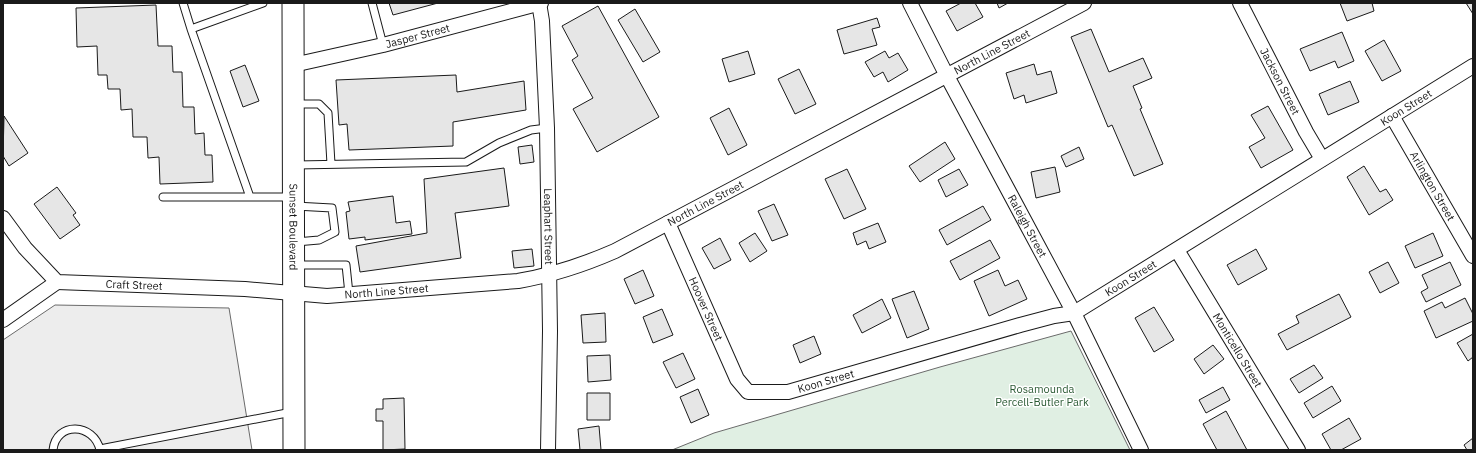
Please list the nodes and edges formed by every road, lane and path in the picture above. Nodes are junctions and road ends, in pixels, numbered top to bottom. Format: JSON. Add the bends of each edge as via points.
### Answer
{"nodes":[{"id":1,"x":183,"y":3,"type":"edge"},
{"id":2,"x":263,"y":3,"type":"edge"},
{"id":3,"x":293,"y":3,"type":"edge"},
{"id":4,"x":372,"y":3,"type":"edge"},
{"id":5,"x":540,"y":3,"type":"edge"},
{"id":6,"x":910,"y":3,"type":"edge"},
{"id":7,"x":1084,"y":3,"type":"edge"},
{"id":8,"x":1240,"y":3,"type":"edge"},
{"id":9,"x":191,"y":29,"type":"junction"},
{"id":10,"x":383,"y":45,"type":"junction"},
{"id":11,"x":294,"y":65,"type":"junction"},
{"id":12,"x":1473,"y":66,"type":"edge"},
{"id":13,"x":946,"y":76,"type":"junction"},
{"id":14,"x":294,"y":104,"type":"junction"},
{"id":15,"x":1392,"y":116,"type":"junction"},
{"id":16,"x":547,"y":128,"type":"junction"},
{"id":17,"x":1322,"y":159,"type":"junction"},
{"id":18,"x":331,"y":164,"type":"junction"},
{"id":19,"x":294,"y":165,"type":"junction"},
{"id":20,"x":163,"y":197,"type":"dead end"},
{"id":21,"x":250,"y":197,"type":"junction"},
{"id":22,"x":294,"y":202,"type":"junction"},
{"id":23,"x":3,"y":218,"type":"edge"},
{"id":24,"x":668,"y":223,"type":"junction"},
{"id":25,"x":294,"y":242,"type":"junction"},
{"id":26,"x":1177,"y":250,"type":"junction"},
{"id":27,"x":1473,"y":256,"type":"edge"},
{"id":28,"x":294,"y":266,"type":"junction"},
{"id":29,"x":548,"y":276,"type":"junction"},
{"id":30,"x":57,"y":282,"type":"junction"},
{"id":31,"x":294,"y":293,"type":"junction"},
{"id":32,"x":349,"y":294,"type":"junction"},
{"id":33,"x":1074,"y":313,"type":"junction"},
{"id":34,"x":3,"y":320,"type":"edge"},
{"id":35,"x":748,"y":392,"type":"joint"},
{"id":36,"x":294,"y":411,"type":"junction"},
{"id":37,"x":53,"y":450,"type":"edge"},
{"id":38,"x":100,"y":450,"type":"edge"},
{"id":39,"x":294,"y":450,"type":"edge"},
{"id":40,"x":548,"y":450,"type":"edge"},
{"id":41,"x":1141,"y":450,"type":"edge"},
{"id":42,"x":1298,"y":450,"type":"edge"}],
"edges":[{"from":1,"to":9,"type":"lane"},
{"from":2,"to":9,"type":"lane"},
{"from":3,"to":11,"type":"main road","name":"Sunset Boulevard"},
{"from":4,"to":10,"type":"lane"},
{"from":5,"to":10,"type":"street","name":"Jasper Street"},
{"from":5,"to":16,"type":"street","name":"Leaphart Street"},
{"from":6,"to":13,"type":"street","name":"Raleigh Street"},
{"from":7,"to":13,"type":"street","name":"North Line Street"},
{"from":8,"to":17,"type":"street","name":"Jackson Street"},
{"from":9,"to":21,"type":"lane"},
{"from":10,"to":11,"type":"street","name":"Jasper Street"},
{"from":11,"to":14,"type":"main road","name":"Sunset Boulevard"},
{"from":12,"to":15,"type":"street","name":"Koon Street"},
{"from":13,"to":24,"type":"street","name":"North Line Street"},
{"from":13,"to":33,"type":"street","name":"Raleigh Street"},
{"from":14,"to":18,"type":"lane","via":[[319,104],[328,113]]},
{"from":14,"to":19,"type":"main road","name":"Sunset Boulevard"},
{"from":15,"to":17,"type":"street","name":"Koon Street"},
{"from":15,"to":27,"type":"street","name":"Arlington Street"},
{"from":16,"to":18,"type":"lane","via":[[531,130],[499,143],[466,162]]},
{"from":16,"to":29,"type":"street","name":"Leaphart Street"},
{"from":17,"to":26,"type":"street","name":"Koon Street"},
{"from":18,"to":19,"type":"lane"},
{"from":19,"to":22,"type":"main road","name":"Sunset Boulevard"},
{"from":20,"to":21,"type":"lane"},
{"from":21,"to":22,"type":"lane"},
{"from":22,"to":25,"type":"main road","name":"Sunset Boulevard"},
{"from":22,"to":25,"type":"lane","via":[[332,208],[335,232],[319,240]]},
{"from":23,"to":30,"type":"street","via":[[25,248]]},
{"from":24,"to":29,"type":"street","name":"North Line Street","via":[[615,251]]},
{"from":24,"to":35,"type":"street","name":"Hoover Street","via":[[737,379]]},
{"from":25,"to":28,"type":"main road","name":"Sunset Boulevard"},
{"from":26,"to":33,"type":"street","name":"Koon Street"},
{"from":26,"to":42,"type":"street","name":"Monticello Street"},
{"from":28,"to":31,"type":"main road","name":"Sunset Boulevard"},
{"from":28,"to":32,"type":"lane","via":[[346,265]]},
{"from":29,"to":32,"type":"street","name":"North Line Street","via":[[518,281]]},
{"from":29,"to":40,"type":"street","name":"Leaphart Street"},
{"from":30,"to":31,"type":"street","name":"Craft Street"},
{"from":30,"to":34,"type":"street"},
{"from":31,"to":32,"type":"street","name":"North Line Street","via":[[327,296]]},
{"from":31,"to":36,"type":"main road","name":"Sunset Boulevard"},
{"from":33,"to":35,"type":"street","name":"Koon Street","via":[[1020,325],[788,392]]},
{"from":33,"to":41,"type":"street","name":"Raleigh Street"},
{"from":36,"to":38,"type":"lane"},
{"from":36,"to":39,"type":"main road","name":"Sunset Boulevard"},
{"from":37,"to":38,"type":"lane","via":[[60,435],[81,429],[94,436]]}]}
